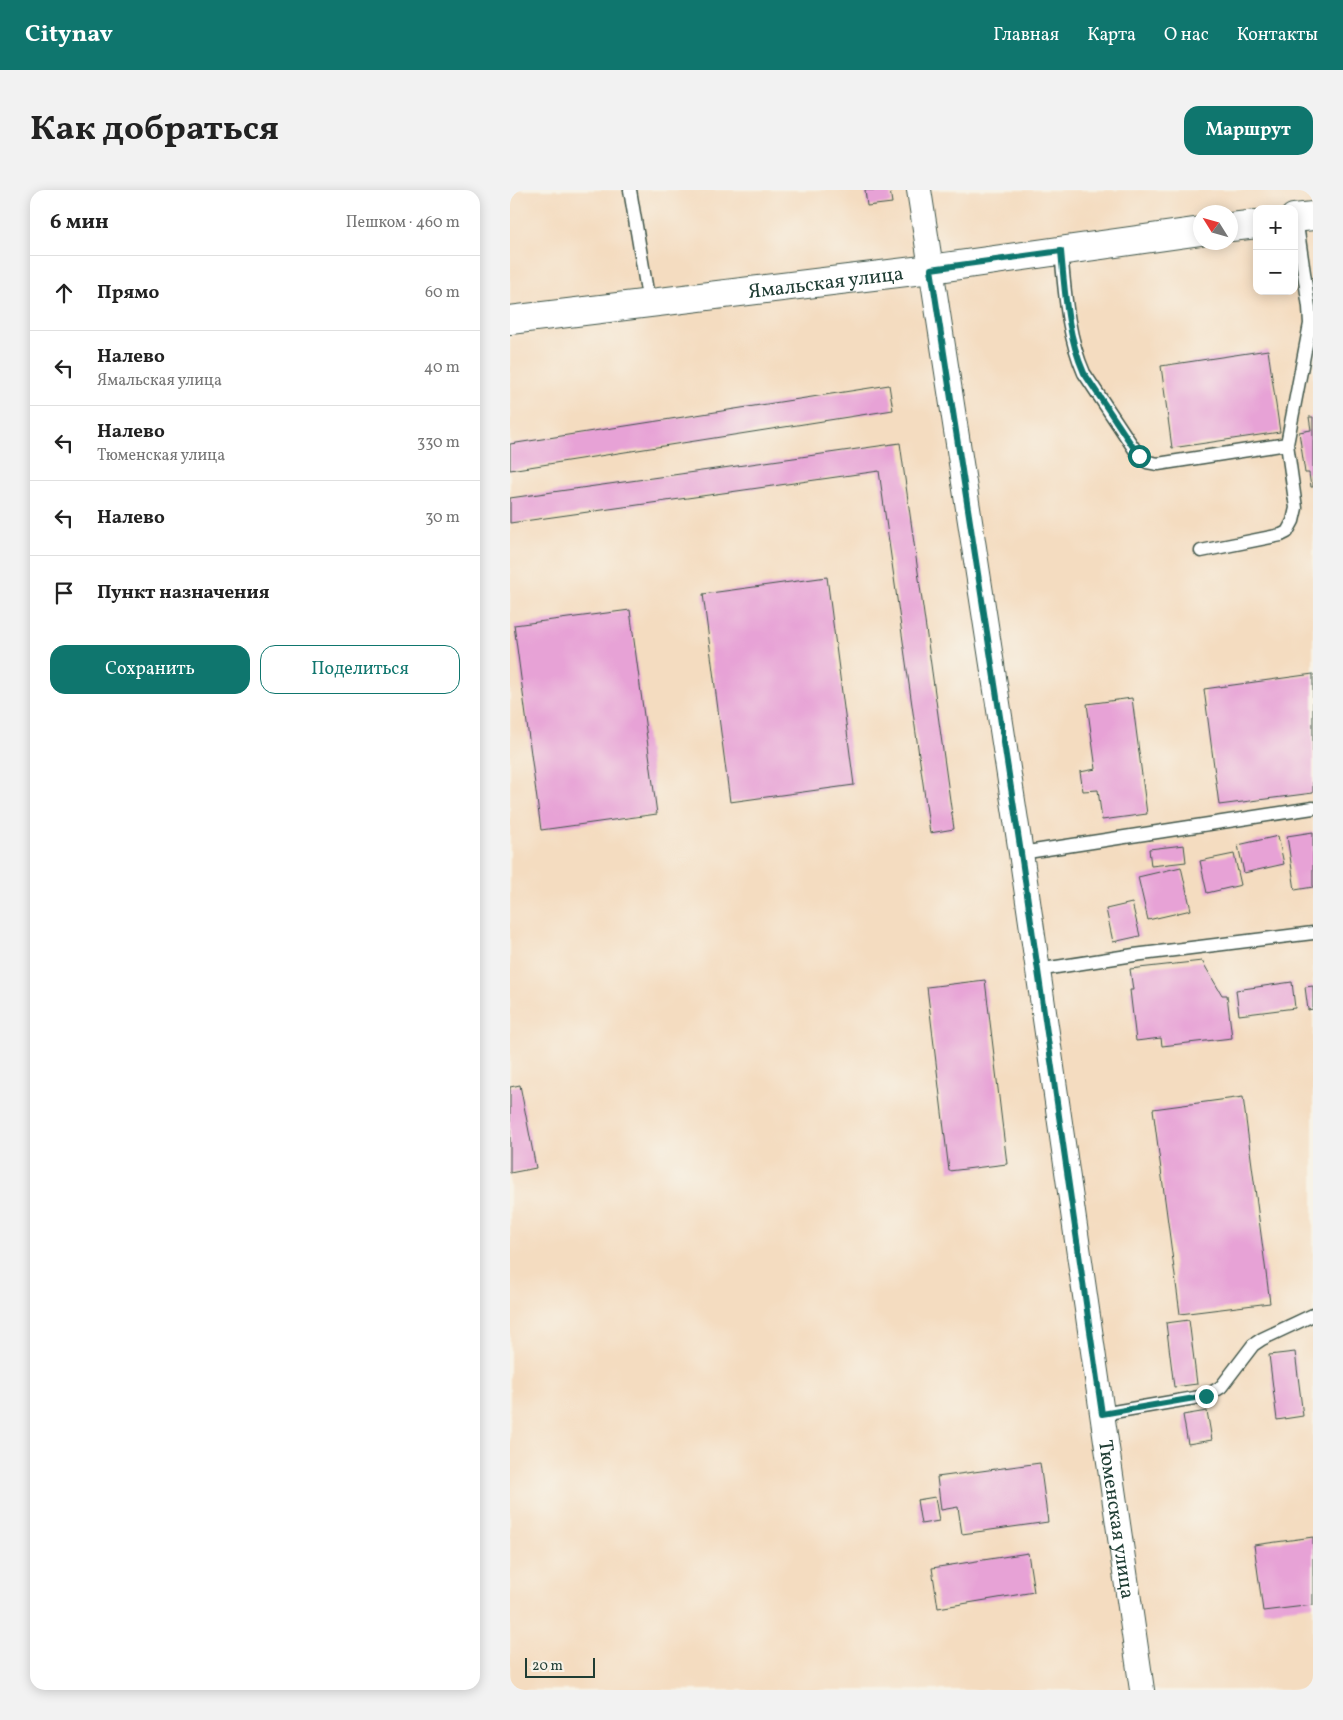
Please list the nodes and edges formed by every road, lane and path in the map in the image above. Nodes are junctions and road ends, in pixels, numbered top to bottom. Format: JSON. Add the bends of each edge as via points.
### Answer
{"nodes":[{"id":1,"x":630,"y":190,"type":"edge"},
{"id":2,"x":919,"y":190,"type":"edge"},
{"id":3,"x":1301,"y":217,"type":"edge"},
{"id":4,"x":1253,"y":224,"type":"edge"},
{"id":5,"x":1238,"y":226,"type":"edge"},
{"id":6,"x":1193,"y":233,"type":"edge"},
{"id":7,"x":1061,"y":251,"type":"junction"},
{"id":8,"x":931,"y":269,"type":"junction"},
{"id":9,"x":649,"y":303,"type":"junction"},
{"id":10,"x":510,"y":320,"type":"edge"},
{"id":11,"x":1286,"y":444,"type":"junction"},
{"id":12,"x":1201,"y":551,"type":"dead end"},
{"id":13,"x":1313,"y":808,"type":"edge"},
{"id":14,"x":1021,"y":853,"type":"junction"},
{"id":15,"x":1313,"y":933,"type":"edge"},
{"id":16,"x":1037,"y":970,"type":"junction"},
{"id":17,"x":1313,"y":1315,"type":"edge"},
{"id":18,"x":1102,"y":1414,"type":"junction"},
{"id":19,"x":1142,"y":1690,"type":"edge"}],
"edges":[{"from":1,"to":9,"type":"lane"},
{"from":2,"to":8,"type":"street","name":"Тюменская улица"},
{"from":3,"to":11,"type":"lane","via":[[1310,324]]},
{"from":4,"to":5,"type":"street"},
{"from":6,"to":7,"type":"street","name":"Ямальская улица"},
{"from":7,"to":8,"type":"street","name":"Ямальская улица"},
{"from":7,"to":11,"type":"lane","via":[[1068,321],[1078,360],[1139,456],[1158,464]]},
{"from":8,"to":9,"type":"street","name":"Ямальская улица"},
{"from":8,"to":14,"type":"street","name":"Тюменская улица"},
{"from":9,"to":10,"type":"street","name":"Ямальская улица"},
{"from":11,"to":12,"type":"lane","via":[[1296,508],[1293,522],[1286,532]]},
{"from":13,"to":14,"type":"lane"},
{"from":14,"to":16,"type":"street","name":"Тюменская улица"},
{"from":15,"to":16,"type":"lane"},
{"from":16,"to":18,"type":"street","name":"Тюменская улица"},
{"from":17,"to":18,"type":"lane","via":[[1253,1345],[1221,1386],[1206,1396]]},
{"from":18,"to":19,"type":"street","name":"Тюменская улица"}]}
